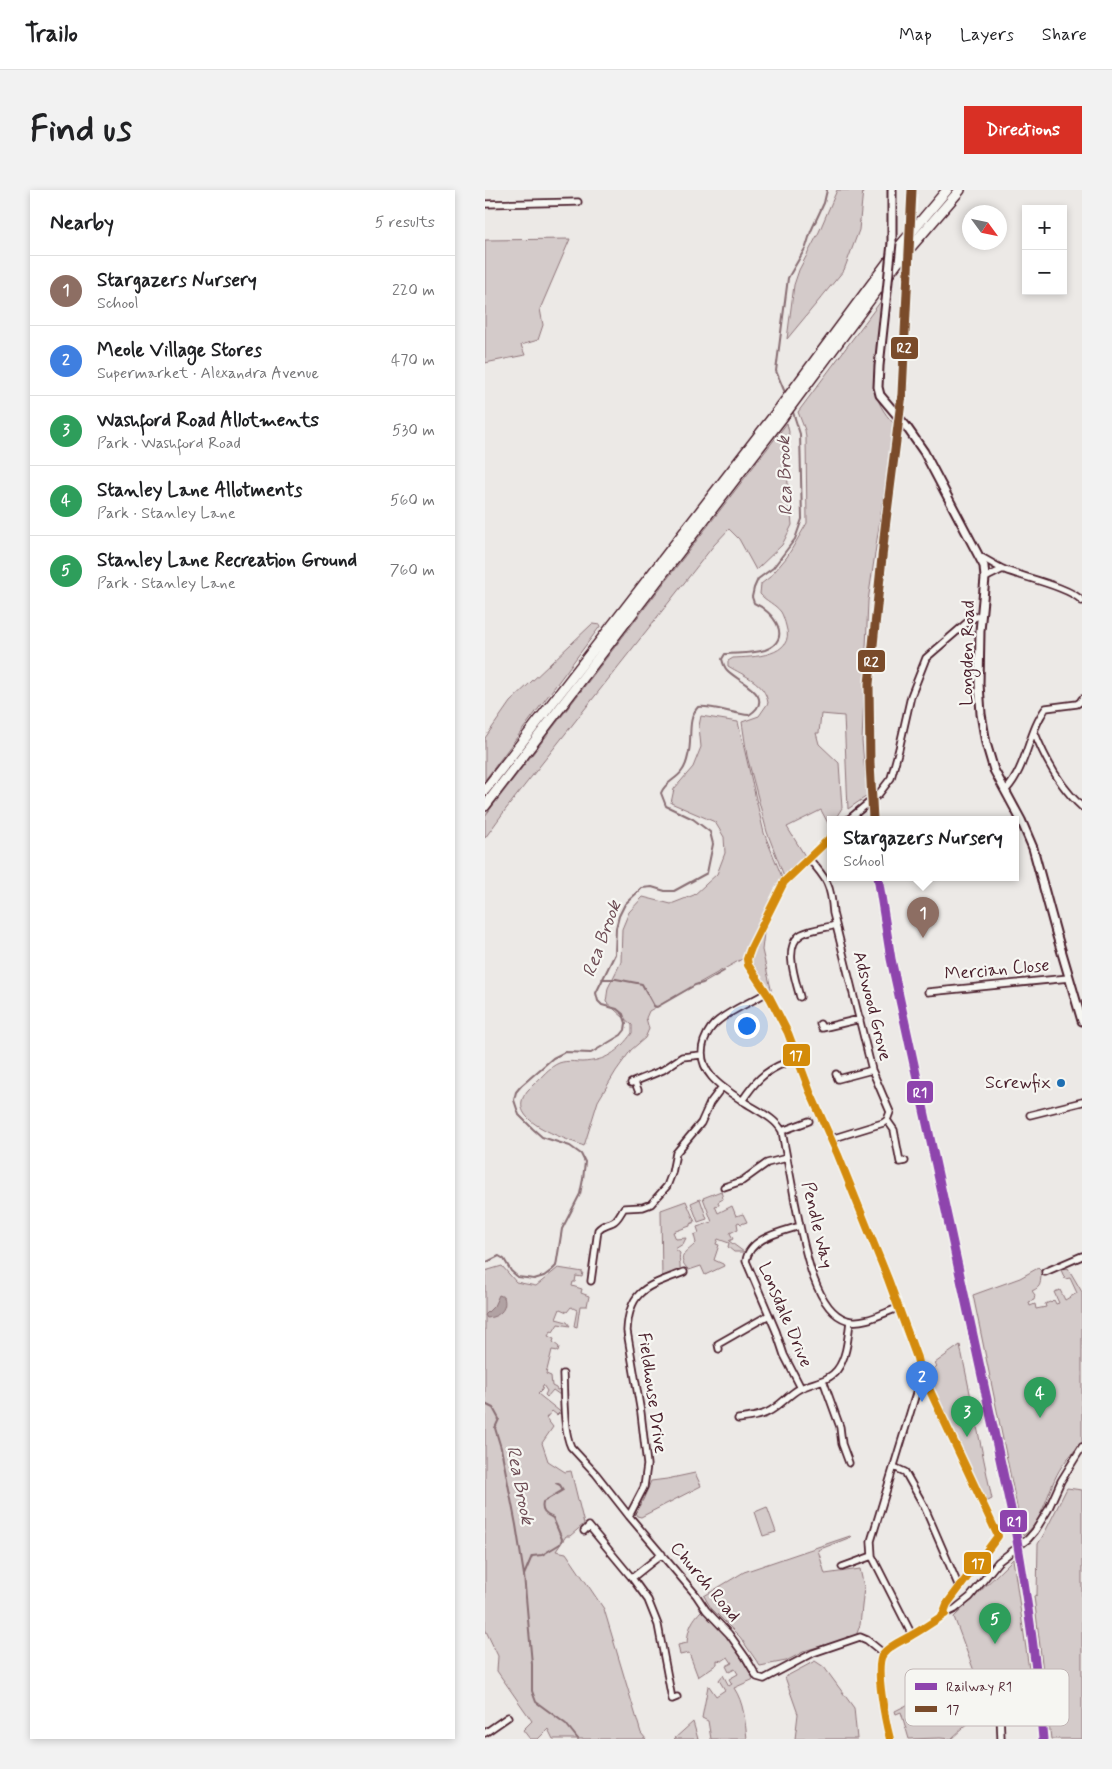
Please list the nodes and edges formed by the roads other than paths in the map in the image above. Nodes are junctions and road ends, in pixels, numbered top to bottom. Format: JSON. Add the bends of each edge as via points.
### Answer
{"nodes":[{"id":1,"x":893,"y":190,"type":"edge"},
{"id":2,"x":947,"y":190,"type":"edge"},
{"id":3,"x":960,"y":190,"type":"edge"},
{"id":4,"x":579,"y":202,"type":"dead end"},
{"id":5,"x":485,"y":204,"type":"edge"},
{"id":6,"x":981,"y":556,"type":"junction"},
{"id":7,"x":1003,"y":569,"type":"junction"},
{"id":8,"x":985,"y":578,"type":"junction"},
{"id":9,"x":1082,"y":601,"type":"edge"},
{"id":10,"x":982,"y":614,"type":"junction"},
{"id":11,"x":1082,"y":699,"type":"edge"},
{"id":12,"x":1034,"y":730,"type":"junction"},
{"id":13,"x":485,"y":790,"type":"edge"},
{"id":14,"x":1006,"y":790,"type":"junction"},
{"id":15,"x":485,"y":806,"type":"edge"},
{"id":16,"x":1082,"y":807,"type":"edge"},
{"id":17,"x":853,"y":816,"type":"edge"},
{"id":18,"x":827,"y":841,"type":"edge"},
{"id":19,"x":809,"y":859,"type":"junction"},
{"id":20,"x":836,"y":925,"type":"junction"},
{"id":21,"x":1069,"y":978,"type":"junction"},
{"id":22,"x":928,"y":992,"type":"dead end"},
{"id":23,"x":766,"y":993,"type":"junction"},
{"id":24,"x":797,"y":994,"type":"dead end"},
{"id":25,"x":860,"y":1019,"type":"junction"},
{"id":26,"x":1082,"y":1021,"type":"edge"},
{"id":27,"x":821,"y":1029,"type":"dead end"},
{"id":28,"x":701,"y":1055,"type":"junction"},
{"id":29,"x":785,"y":1063,"type":"dead end"},
{"id":30,"x":872,"y":1070,"type":"junction"},
{"id":31,"x":838,"y":1079,"type":"dead end"},
{"id":32,"x":722,"y":1087,"type":"junction"},
{"id":33,"x":638,"y":1090,"type":"dead end"},
{"id":34,"x":742,"y":1101,"type":"junction"},
{"id":35,"x":1082,"y":1102,"type":"edge"},
{"id":36,"x":1030,"y":1115,"type":"dead end"},
{"id":37,"x":809,"y":1120,"type":"dead end"},
{"id":38,"x":887,"y":1120,"type":"junction"},
{"id":39,"x":782,"y":1131,"type":"junction"},
{"id":40,"x":831,"y":1139,"type":"junction"},
{"id":41,"x":787,"y":1158,"type":"junction"},
{"id":42,"x":900,"y":1162,"type":"dead end"},
{"id":43,"x":724,"y":1187,"type":"dead end"},
{"id":44,"x":800,"y":1226,"type":"junction"},
{"id":45,"x":1082,"y":1256,"type":"edge"},
{"id":46,"x":684,"y":1272,"type":"dead end"},
{"id":47,"x":1045,"y":1272,"type":"dead end"},
{"id":48,"x":591,"y":1281,"type":"dead end"},
{"id":49,"x":898,"y":1308,"type":"junction"},
{"id":50,"x":769,"y":1315,"type":"junction"},
{"id":51,"x":850,"y":1321,"type":"junction"},
{"id":52,"x":718,"y":1344,"type":"dead end"},
{"id":53,"x":563,"y":1374,"type":"dead end"},
{"id":54,"x":921,"y":1377,"type":"junction"},
{"id":55,"x":823,"y":1380,"type":"junction"},
{"id":56,"x":801,"y":1388,"type":"junction"},
{"id":57,"x":738,"y":1419,"type":"dead end"},
{"id":58,"x":1082,"y":1447,"type":"edge"},
{"id":59,"x":846,"y":1461,"type":"dead end"},
{"id":60,"x":894,"y":1467,"type":"junction"},
{"id":61,"x":629,"y":1516,"type":"junction"},
{"id":62,"x":584,"y":1531,"type":"dead end"},
{"id":63,"x":662,"y":1554,"type":"junction"},
{"id":64,"x":872,"y":1556,"type":"junction"},
{"id":65,"x":843,"y":1566,"type":"dead end"},
{"id":66,"x":632,"y":1578,"type":"junction"},
{"id":67,"x":959,"y":1587,"type":"junction"},
{"id":68,"x":945,"y":1614,"type":"junction"},
{"id":69,"x":912,"y":1635,"type":"junction"},
{"id":70,"x":883,"y":1653,"type":"junction"},
{"id":71,"x":677,"y":1698,"type":"dead end"},
{"id":72,"x":508,"y":1717,"type":"dead end"},
{"id":73,"x":1000,"y":1726,"type":"edge"},
{"id":74,"x":485,"y":1734,"type":"edge"},
{"id":75,"x":489,"y":1739,"type":"edge"},
{"id":76,"x":889,"y":1739,"type":"edge"},
{"id":77,"x":1001,"y":1739,"type":"edge"}],
"edges":[{"from":1,"to":6,"type":"street","name":"Longden Road","bridge":true,"via":[[893,243],[878,387],[882,398],[924,452]]},
{"from":2,"to":13,"type":"highway","via":[[899,247],[779,409]]},
{"from":3,"to":15,"type":"highway","via":[[898,262]]},
{"from":4,"to":5,"type":"street"},
{"from":6,"to":7,"type":"street"},
{"from":6,"to":8,"type":"street","name":"Longden Road"},
{"from":7,"to":8,"type":"street"},
{"from":7,"to":9,"type":"street","via":[[1066,590]]},
{"from":8,"to":10,"type":"street","name":"Longden Road"},
{"from":10,"to":14,"type":"street","name":"Longden Road","via":[[981,714],[994,770]]},
{"from":10,"to":17,"type":"street","via":[[969,620],[926,658],[911,696],[891,778],[878,795]]},
{"from":11,"to":12,"type":"street","via":[[1077,704],[1046,708]]},
{"from":12,"to":14,"type":"street"},
{"from":12,"to":16,"type":"street","via":[[1055,774]]},
{"from":14,"to":21,"type":"street","name":"Longden Road","via":[[1033,848]]},
{"from":18,"to":19,"type":"street"},
{"from":19,"to":20,"type":"street","name":"Adswood Grove","via":[[831,890]]},
{"from":19,"to":23,"type":"street","via":[[783,882],[748,954],[748,965]]},
{"from":20,"to":24,"type":"street","via":[[806,932],[795,941],[792,967]]},
{"from":20,"to":25,"type":"street","name":"Adswood Grove"},
{"from":21,"to":22,"type":"street","name":"Mercian Close"},
{"from":21,"to":26,"type":"street","name":"Longden Road"},
{"from":23,"to":28,"type":"street","via":[[712,1026]]},
{"from":23,"to":40,"type":"street","via":[[780,1015]]},
{"from":25,"to":27,"type":"street"},
{"from":25,"to":30,"type":"street","name":"Adswood Grove"},
{"from":28,"to":32,"type":"street","via":[[711,1078]]},
{"from":28,"to":33,"type":"street","via":[[682,1057],[663,1070],[633,1083]]},
{"from":29,"to":34,"type":"street","via":[[773,1065]]},
{"from":30,"to":31,"type":"street"},
{"from":30,"to":38,"type":"street","name":"Adswood Grove","via":[[890,1112]]},
{"from":32,"to":34,"type":"street"},
{"from":32,"to":48,"type":"street","via":[[701,1123],[676,1153],[667,1186],[651,1204],[624,1208],[613,1223],[598,1230]]},
{"from":34,"to":39,"type":"street","via":[[775,1122]]},
{"from":35,"to":36,"type":"street"},
{"from":37,"to":39,"type":"street","via":[[801,1120]]},
{"from":38,"to":40,"type":"street"},
{"from":38,"to":42,"type":"street","name":"Adswood Grove","via":[[894,1130]]},
{"from":39,"to":41,"type":"street","name":"Pendle Way"},
{"from":40,"to":49,"type":"street"},
{"from":41,"to":43,"type":"street","via":[[767,1163],[742,1181],[732,1181]]},
{"from":41,"to":44,"type":"street","name":"Pendle Way"},
{"from":44,"to":50,"type":"street","name":"Lonsdale Drive","via":[[756,1243],[749,1250],[746,1261]]},
{"from":44,"to":51,"type":"street","name":"Pendle Way","via":[[816,1285],[827,1305]]},
{"from":45,"to":47,"type":"street"},
{"from":46,"to":61,"type":"street","name":"Fieldhouse Drive","via":[[641,1291],[631,1307],[628,1320],[647,1465],[644,1487]]},
{"from":49,"to":51,"type":"street","via":[[859,1322]]},
{"from":49,"to":54,"type":"street"},
{"from":50,"to":52,"type":"street"},
{"from":50,"to":56,"type":"street","name":"Lonsdale Drive"},
{"from":51,"to":55,"type":"street","via":[[840,1366]]},
{"from":53,"to":61,"type":"street","name":"Church Road","via":[[571,1447]]},
{"from":54,"to":60,"type":"street"},
{"from":54,"to":67,"type":"street","via":[[998,1536]]},
{"from":55,"to":56,"type":"street"},
{"from":55,"to":59,"type":"street","via":[[840,1427]]},
{"from":56,"to":57,"type":"street","via":[[769,1412]]},
{"from":58,"to":68,"type":"street","via":[[1061,1481],[1043,1520],[1028,1539],[1003,1558],[970,1597]]},
{"from":60,"to":64,"type":"street","via":[[871,1541]]},
{"from":60,"to":67,"type":"street","via":[[905,1472],[924,1506]]},
{"from":61,"to":63,"type":"street","name":"Church Road"},
{"from":62,"to":66,"type":"street","via":[[589,1526]]},
{"from":63,"to":66,"type":"street"},
{"from":63,"to":70,"type":"street","name":"Church Road","via":[[729,1634],[761,1679],[777,1674],[813,1653],[860,1637]]},
{"from":64,"to":65,"type":"street"},
{"from":64,"to":69,"type":"street"},
{"from":66,"to":71,"type":"street","via":[[648,1600],[658,1625],[672,1699]]},
{"from":67,"to":68,"type":"street","via":[[947,1604]]},
{"from":68,"to":69,"type":"street"},
{"from":69,"to":70,"type":"street"},
{"from":70,"to":76,"type":"street","via":[[879,1672]]},
{"from":72,"to":74,"type":"street"},
{"from":73,"to":77,"type":"street"},
{"from":74,"to":75,"type":"street"}]}
